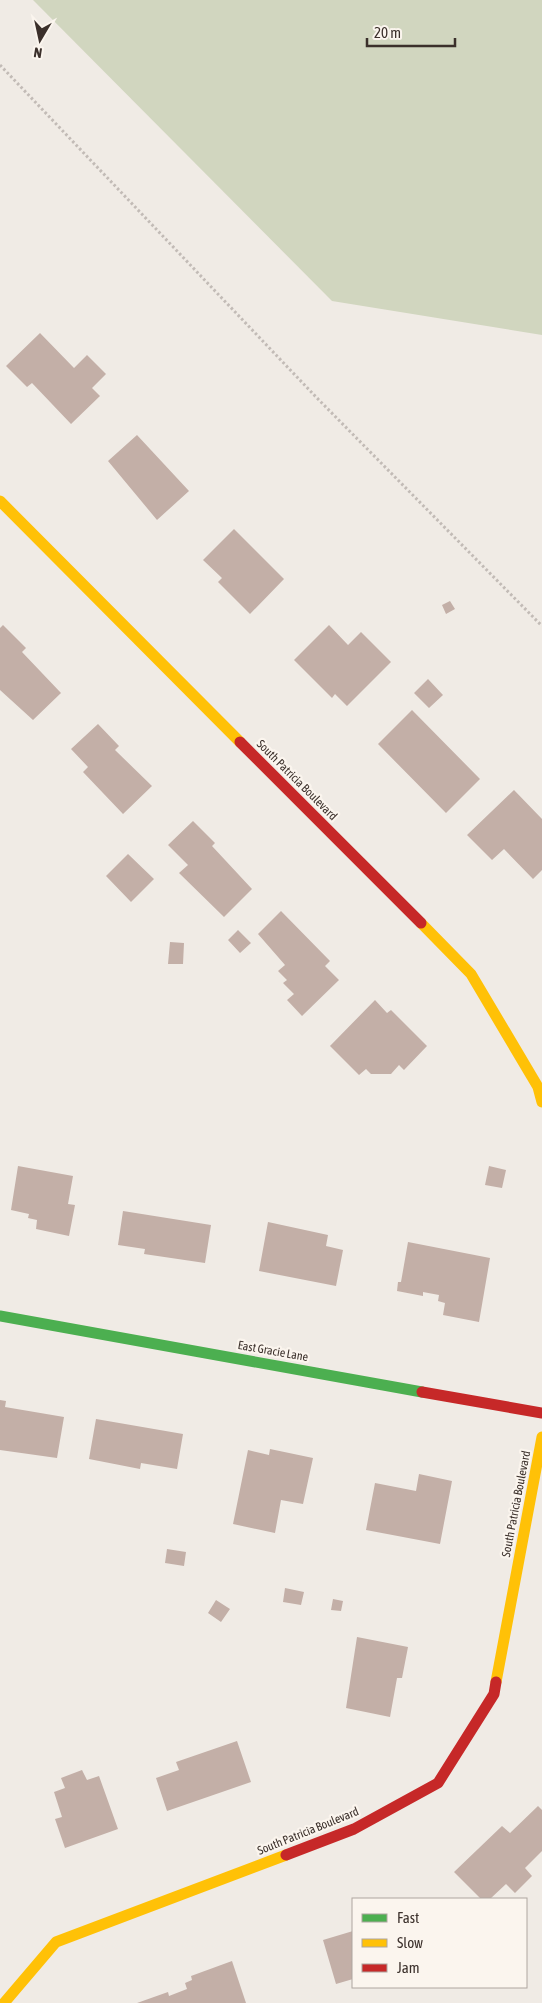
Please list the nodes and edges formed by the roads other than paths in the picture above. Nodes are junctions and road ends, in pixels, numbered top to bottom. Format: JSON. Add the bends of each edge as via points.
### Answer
{"nodes":[{"id":1,"x":0,"y":501,"type":"edge"},
{"id":2,"x":542,"y":1102,"type":"edge"},
{"id":3,"x":0,"y":1316,"type":"edge"},
{"id":4,"x":542,"y":1413,"type":"edge"},
{"id":5,"x":542,"y":1437,"type":"edge"},
{"id":6,"x":4,"y":2003,"type":"edge"}],
"edges":[{"from":1,"to":2,"type":"street","name":"South Patricia Boulevard","via":[[471,974],[538,1087]]},
{"from":3,"to":4,"type":"street","name":"East Gracie Lane"},
{"from":5,"to":6,"type":"street","name":"South Patricia Boulevard","via":[[494,1694],[438,1783],[354,1829],[56,1942]]}]}
